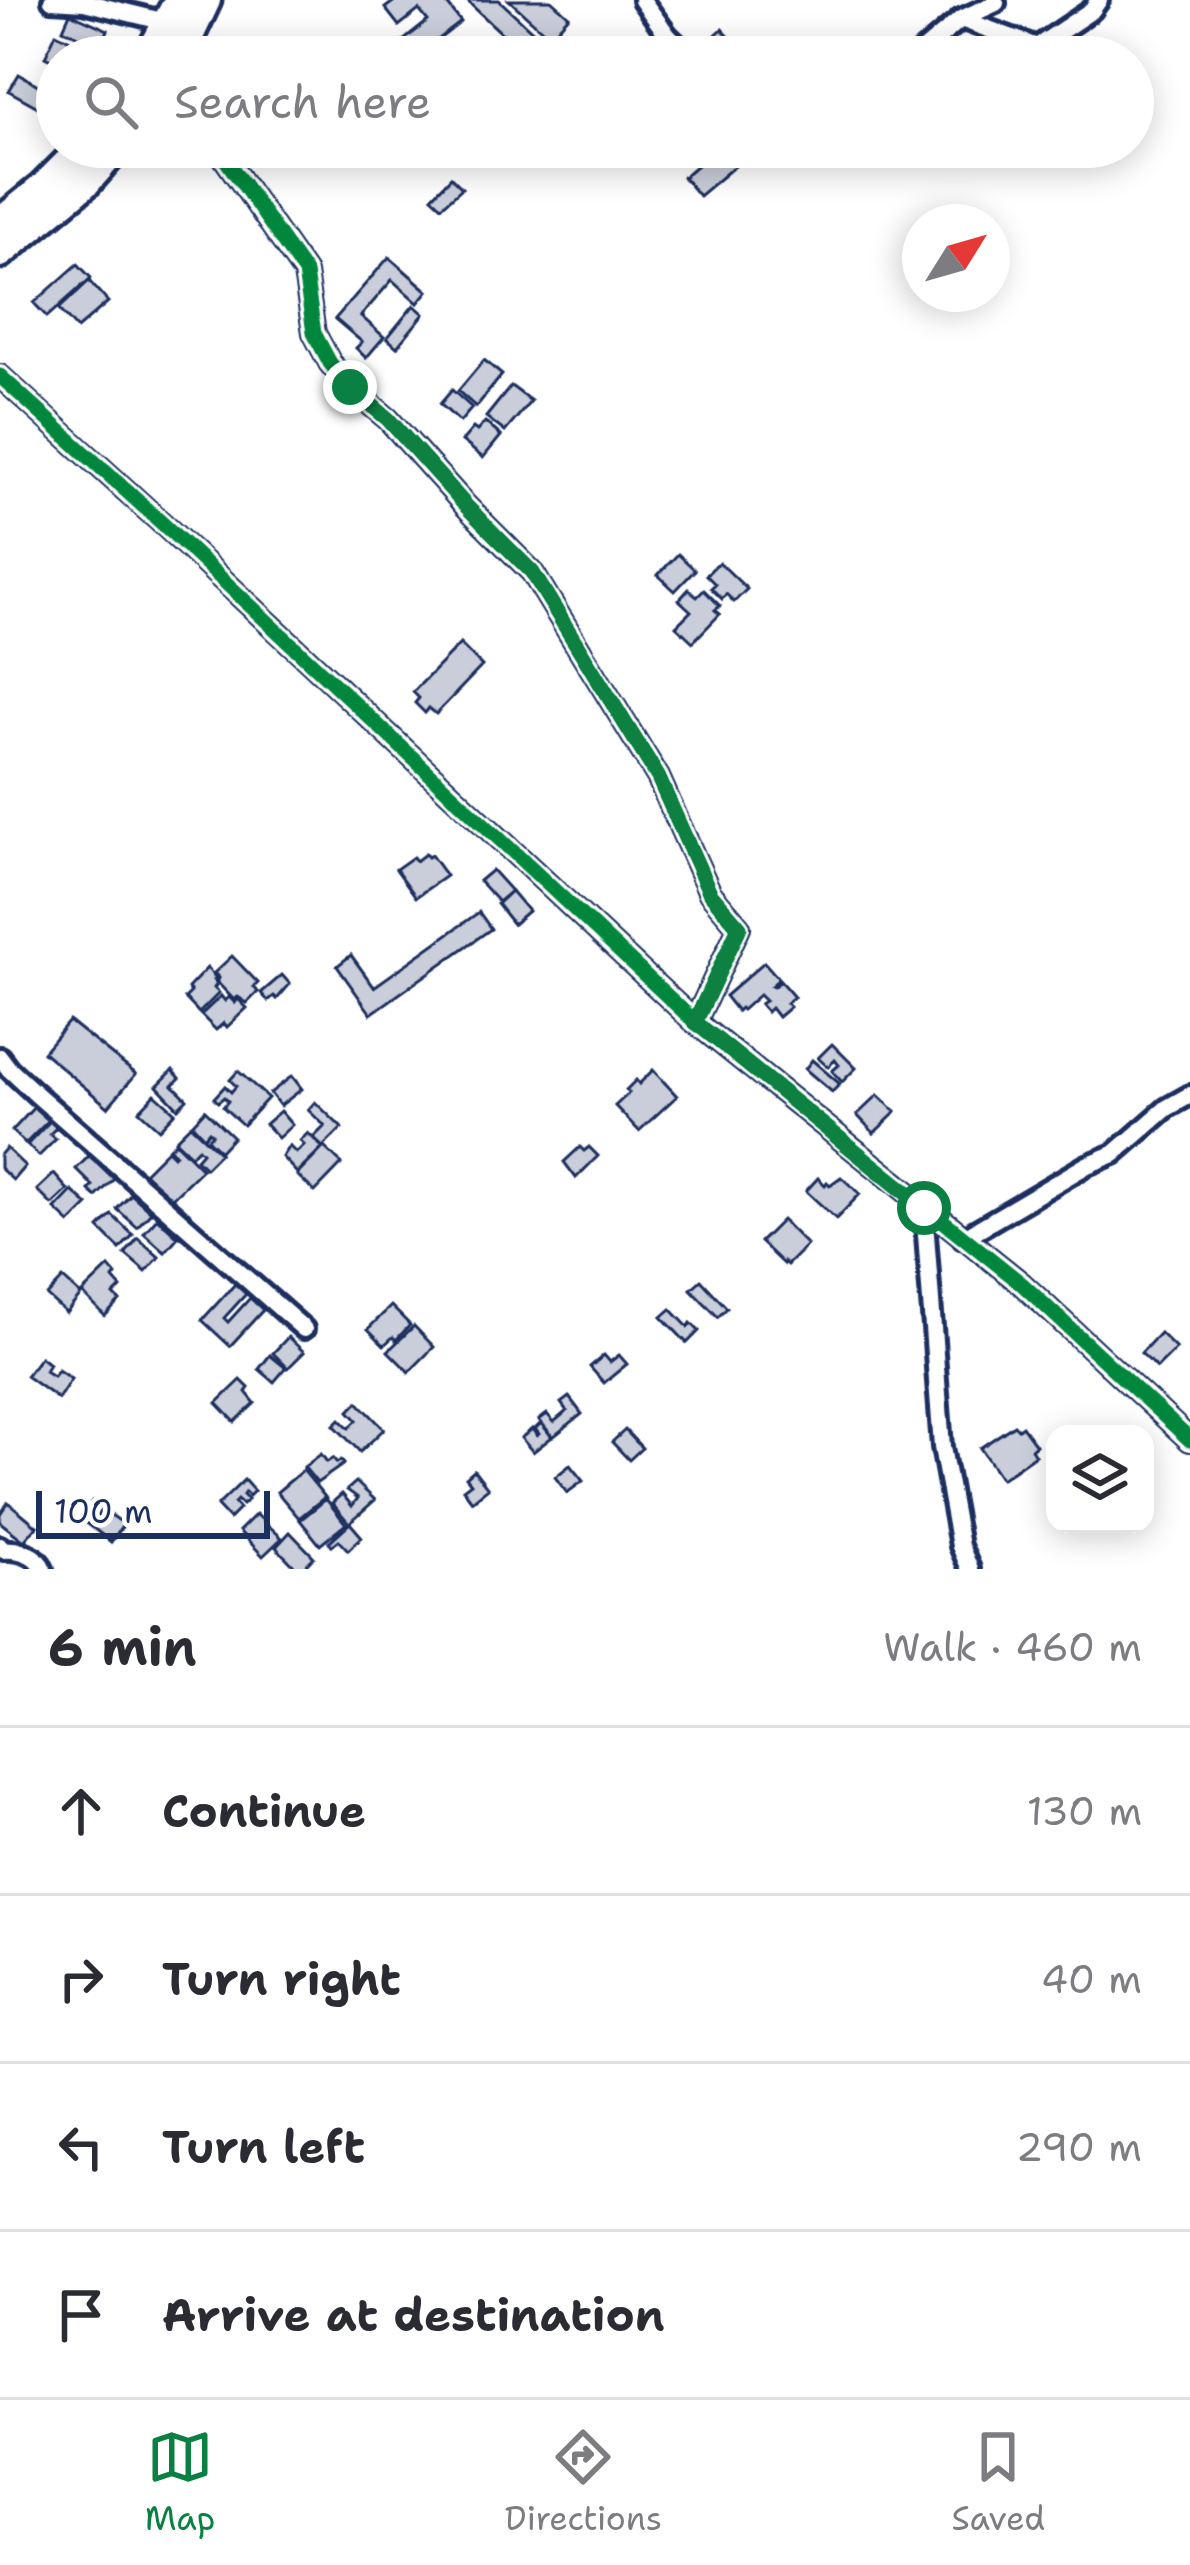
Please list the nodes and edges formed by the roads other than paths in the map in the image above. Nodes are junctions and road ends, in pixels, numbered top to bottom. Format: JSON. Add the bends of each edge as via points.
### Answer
{"nodes":[{"id":1,"x":52,"y":0,"type":"edge"},
{"id":2,"x":205,"y":0,"type":"edge"},
{"id":3,"x":642,"y":0,"type":"edge"},
{"id":4,"x":1100,"y":0,"type":"edge"},
{"id":5,"x":83,"y":1,"type":"edge"},
{"id":6,"x":996,"y":3,"type":"dead end"},
{"id":7,"x":175,"y":11,"type":"edge"},
{"id":8,"x":961,"y":19,"type":"junction"},
{"id":9,"x":188,"y":36,"type":"edge"},
{"id":10,"x":668,"y":36,"type":"edge"},
{"id":11,"x":941,"y":36,"type":"edge"},
{"id":12,"x":1007,"y":36,"type":"edge"},
{"id":13,"x":1053,"y":36,"type":"edge"},
{"id":14,"x":64,"y":168,"type":"edge"},
{"id":15,"x":97,"y":168,"type":"edge"},
{"id":16,"x":232,"y":168,"type":"edge"},
{"id":17,"x":0,"y":224,"type":"edge"},
{"id":18,"x":0,"y":252,"type":"edge"},
{"id":19,"x":0,"y":376,"type":"edge"},
{"id":20,"x":695,"y":1022,"type":"junction"},
{"id":21,"x":0,"y":1057,"type":"edge"},
{"id":22,"x":1190,"y":1096,"type":"edge"},
{"id":23,"x":924,"y":1208,"type":"junction"},
{"id":24,"x":962,"y":1238,"type":"junction"},
{"id":25,"x":304,"y":1329,"type":"dead end"},
{"id":26,"x":1190,"y":1440,"type":"edge"},
{"id":27,"x":0,"y":1546,"type":"edge"},
{"id":28,"x":43,"y":1569,"type":"edge"},
{"id":29,"x":970,"y":1569,"type":"edge"}],
"edges":[{"from":1,"to":5,"type":"street"},
{"from":2,"to":9,"type":"highway"},
{"from":3,"to":10,"type":"street"},
{"from":4,"to":13,"type":"street"},
{"from":5,"to":7,"type":"street"},
{"from":6,"to":8,"type":"street"},
{"from":8,"to":11,"type":"street"},
{"from":8,"to":12,"type":"street"},
{"from":14,"to":17,"type":"highway"},
{"from":15,"to":18,"type":"highway"},
{"from":16,"to":20,"type":"street","via":[[305,273],[314,333],[330,363],[525,562],[658,777],[710,893],[740,927]]},
{"from":19,"to":20,"type":"street"},
{"from":20,"to":23,"type":"street"},
{"from":21,"to":25,"type":"street"},
{"from":22,"to":24,"type":"street","via":[[1114,1154]]},
{"from":23,"to":24,"type":"street"},
{"from":23,"to":29,"type":"street","via":[[942,1447]]},
{"from":24,"to":26,"type":"street","via":[[1022,1283]]},
{"from":27,"to":28,"type":"street"}]}
